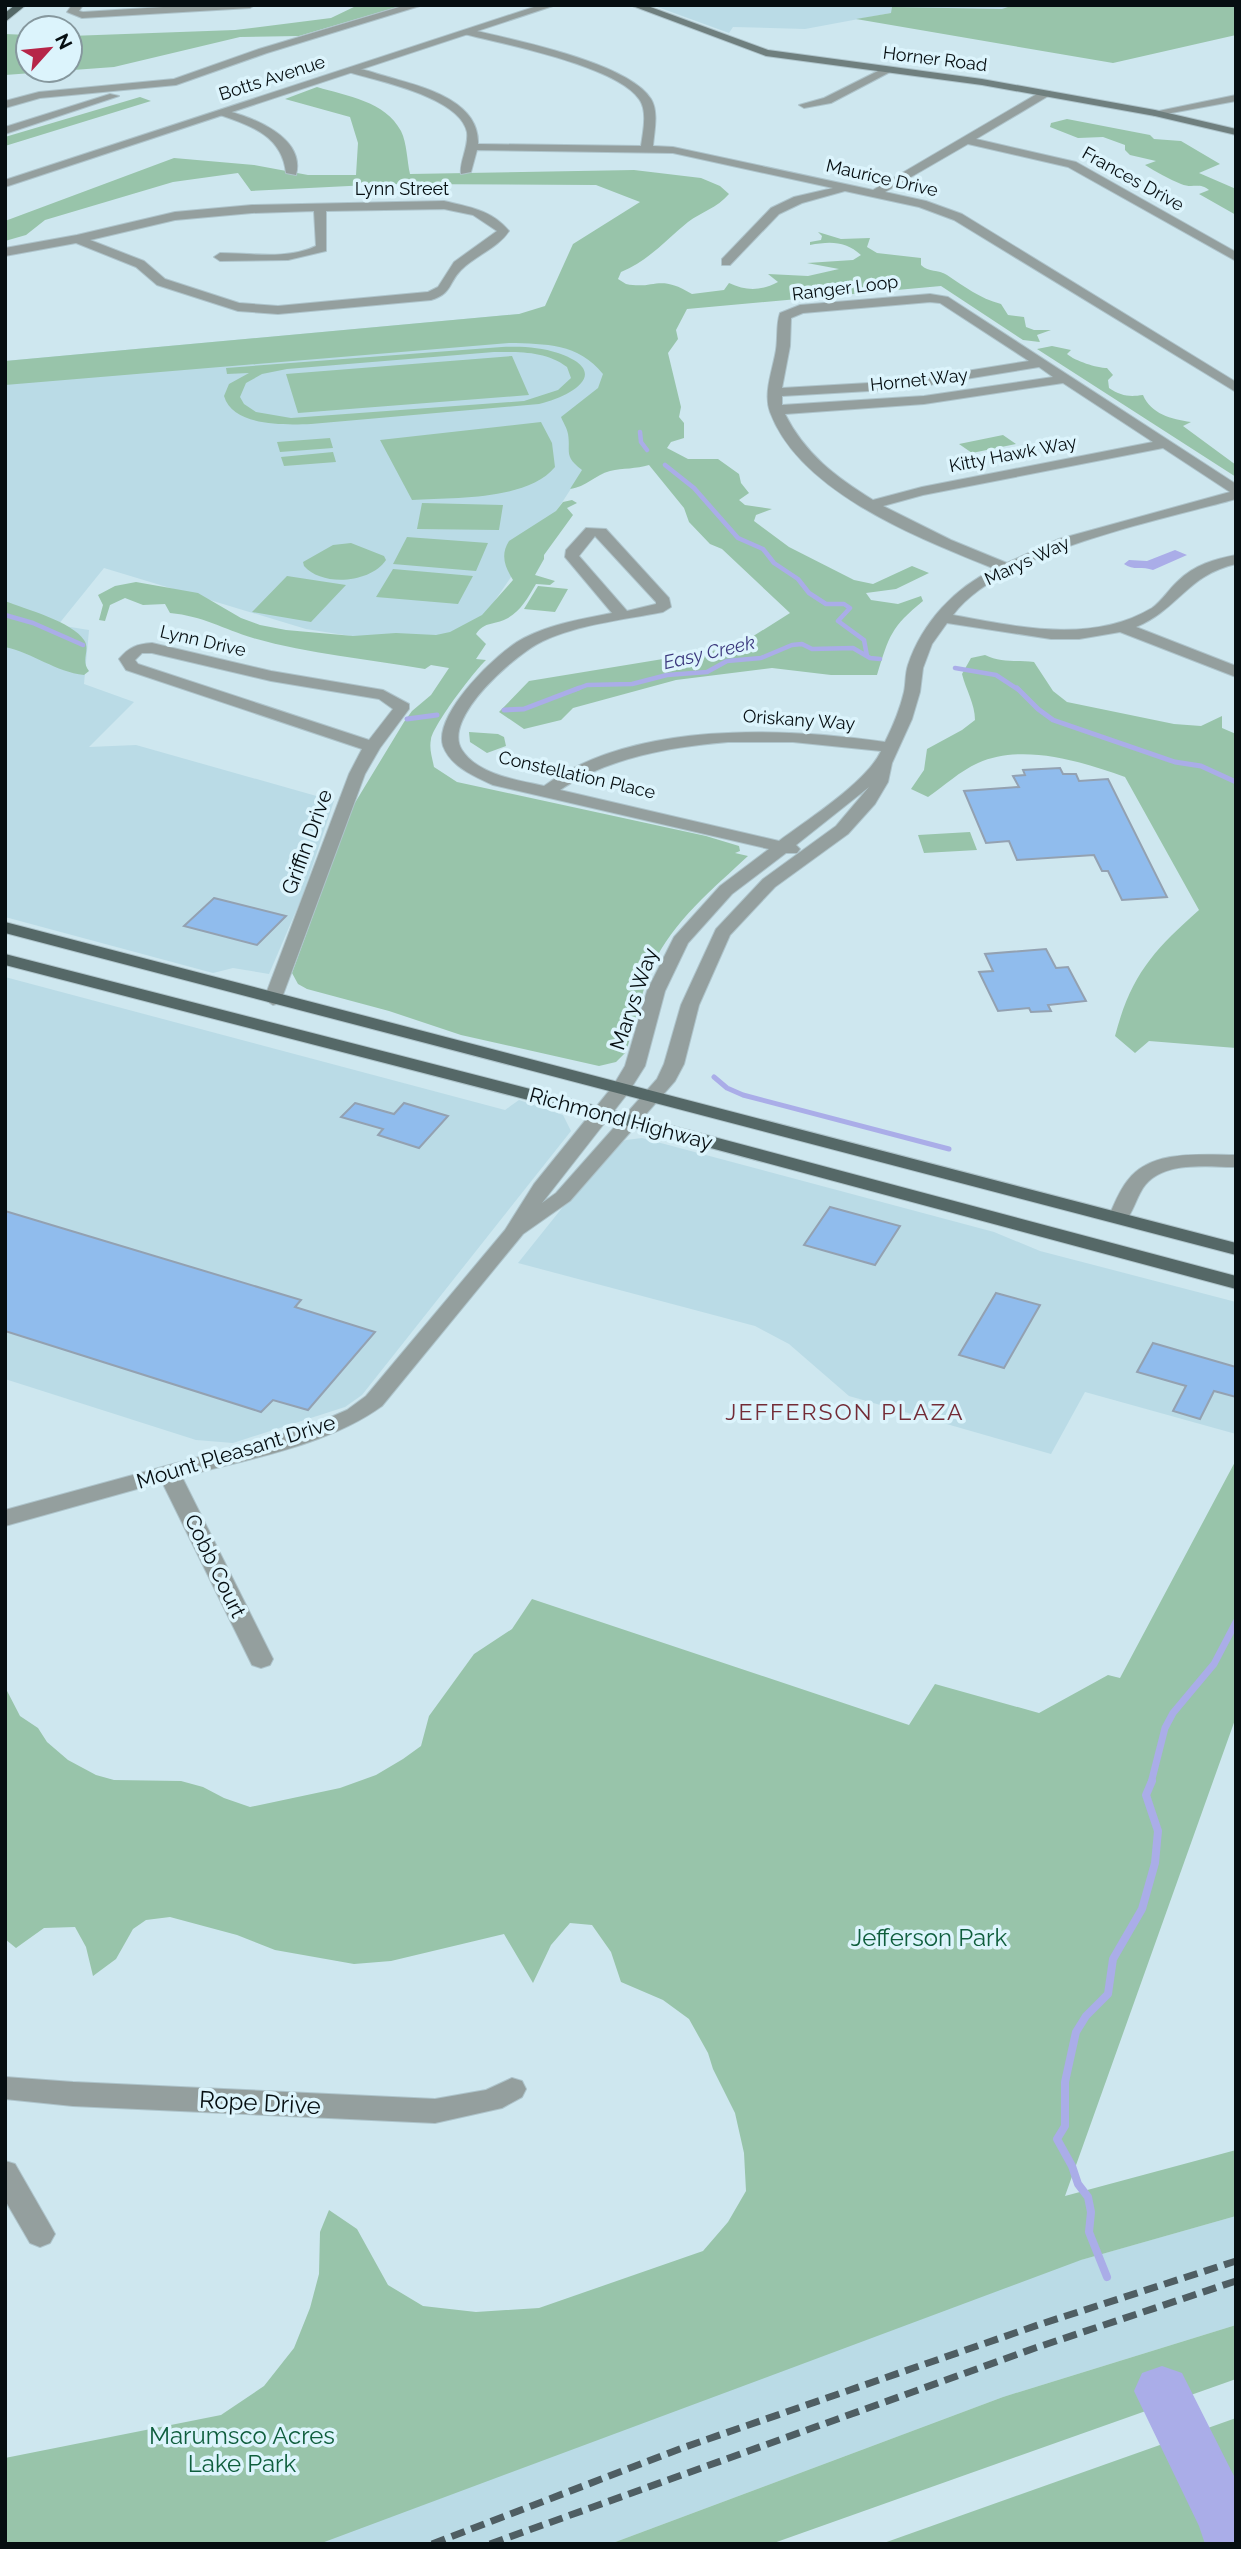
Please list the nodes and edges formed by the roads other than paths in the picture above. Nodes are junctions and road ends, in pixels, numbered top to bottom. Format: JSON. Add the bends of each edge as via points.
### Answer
{"nodes":[{"id":1,"x":21,"y":5,"type":"edge"},
{"id":2,"x":78,"y":5,"type":"edge"},
{"id":3,"x":250,"y":5,"type":"edge"},
{"id":4,"x":418,"y":5,"type":"edge"},
{"id":5,"x":551,"y":5,"type":"edge"},
{"id":6,"x":635,"y":5,"type":"edge"},
{"id":7,"x":5,"y":19,"type":"edge"},
{"id":8,"x":468,"y":32,"type":"junction"},
{"id":9,"x":352,"y":70,"type":"junction"},
{"id":10,"x":887,"y":70,"type":"junction"},
{"id":11,"x":153,"y":84,"type":"junction"},
{"id":12,"x":1046,"y":93,"type":"junction"},
{"id":13,"x":1236,"y":98,"type":"edge"},
{"id":14,"x":5,"y":105,"type":"edge"},
{"id":15,"x":804,"y":105,"type":"dead end"},
{"id":16,"x":224,"y":113,"type":"junction"},
{"id":17,"x":1155,"y":113,"type":"junction"},
{"id":18,"x":5,"y":131,"type":"edge"},
{"id":19,"x":1236,"y":132,"type":"edge"},
{"id":20,"x":966,"y":140,"type":"junction"},
{"id":21,"x":473,"y":147,"type":"junction"},
{"id":22,"x":647,"y":148,"type":"junction"},
{"id":23,"x":465,"y":172,"type":"dead end"},
{"id":24,"x":292,"y":173,"type":"dead end"},
{"id":25,"x":5,"y":184,"type":"edge"},
{"id":26,"x":849,"y":188,"type":"junction"},
{"id":27,"x":876,"y":193,"type":"junction"},
{"id":28,"x":320,"y":207,"type":"junction"},
{"id":29,"x":77,"y":239,"type":"junction"},
{"id":30,"x":5,"y":252,"type":"edge"},
{"id":31,"x":220,"y":257,"type":"dead end"},
{"id":32,"x":1236,"y":257,"type":"edge"},
{"id":33,"x":726,"y":262,"type":"dead end"},
{"id":34,"x":1041,"y":363,"type":"junction"},
{"id":35,"x":1064,"y":379,"type":"junction"},
{"id":36,"x":1236,"y":388,"type":"edge"},
{"id":37,"x":774,"y":392,"type":"junction"},
{"id":38,"x":776,"y":411,"type":"junction"},
{"id":39,"x":1164,"y":443,"type":"junction"},
{"id":40,"x":1236,"y":492,"type":"edge"},
{"id":41,"x":869,"y":505,"type":"junction"},
{"id":42,"x":1236,"y":559,"type":"edge"},
{"id":43,"x":1007,"y":568,"type":"junction"},
{"id":44,"x":623,"y":616,"type":"junction"},
{"id":45,"x":942,"y":618,"type":"junction"},
{"id":46,"x":1119,"y":626,"type":"junction"},
{"id":47,"x":1236,"y":672,"type":"edge"},
{"id":48,"x":400,"y":710,"type":"joint"},
{"id":49,"x":372,"y":747,"type":"junction"},
{"id":50,"x":888,"y":756,"type":"junction"},
{"id":51,"x":547,"y":792,"type":"junction"},
{"id":52,"x":782,"y":847,"type":"junction"},
{"id":53,"x":809,"y":854,"type":"junction"},
{"id":54,"x":5,"y":927,"type":"edge"},
{"id":55,"x":5,"y":959,"type":"edge"},
{"id":56,"x":273,"y":999,"type":"junction"},
{"id":57,"x":621,"y":1089,"type":"junction"},
{"id":58,"x":651,"y":1096,"type":"junction"},
{"id":59,"x":601,"y":1113,"type":"junction"},
{"id":60,"x":628,"y":1120,"type":"junction"},
{"id":61,"x":1236,"y":1161,"type":"edge"},
{"id":62,"x":1118,"y":1218,"type":"junction"},
{"id":63,"x":513,"y":1233,"type":"junction"},
{"id":64,"x":1236,"y":1250,"type":"edge"},
{"id":65,"x":1236,"y":1283,"type":"edge"},
{"id":66,"x":169,"y":1473,"type":"junction"},
{"id":67,"x":5,"y":1518,"type":"edge"},
{"id":68,"x":261,"y":1659,"type":"dead end"},
{"id":69,"x":5,"y":2088,"type":"edge"},
{"id":70,"x":512,"y":2089,"type":"dead end"},
{"id":71,"x":5,"y":2173,"type":"edge"},
{"id":72,"x":40,"y":2234,"type":"dead end"}],
"edges":[{"from":1,"to":7,"type":"main road"},
{"from":2,"to":3,"type":"street","via":[[72,12],[82,15]]},
{"from":4,"to":11,"type":"street","via":[[176,82]]},
{"from":5,"to":8,"type":"street","name":"Botts Avenue"},
{"from":6,"to":10,"type":"main road","name":"Horner Road","via":[[756,50]]},
{"from":8,"to":9,"type":"street","name":"Botts Avenue"},
{"from":8,"to":22,"type":"street","via":[[599,69],[633,85],[649,110]]},
{"from":9,"to":16,"type":"street","name":"Botts Avenue"},
{"from":9,"to":21,"type":"street","via":[[459,110],[471,125]]},
{"from":10,"to":12,"type":"main road","name":"Horner Road"},
{"from":10,"to":15,"type":"street","via":[[827,101]]},
{"from":11,"to":14,"type":"street","via":[[39,95]]},
{"from":11,"to":18,"type":"street"},
{"from":12,"to":17,"type":"main road","name":"Horner Road"},
{"from":12,"to":20,"type":"street"},
{"from":13,"to":17,"type":"street"},
{"from":16,"to":24,"type":"street","via":[[279,139],[290,155]]},
{"from":16,"to":25,"type":"street","name":"Botts Avenue"},
{"from":17,"to":19,"type":"main road","name":"Horner Road"},
{"from":20,"to":27,"type":"street"},
{"from":20,"to":32,"type":"street","name":"Frances Drive","via":[[1072,164]]},
{"from":21,"to":22,"type":"street","name":"Maurice Drive"},
{"from":21,"to":23,"type":"street"},
{"from":22,"to":26,"type":"street","name":"Maurice Drive"},
{"from":26,"to":27,"type":"street","name":"Maurice Drive"},
{"from":26,"to":33,"type":"street","via":[[797,200],[775,211]]},
{"from":27,"to":36,"type":"street","name":"Maurice Drive","via":[[958,217]]},
{"from":28,"to":29,"type":"street","name":"Lynn Street","via":[[191,213]]},
{"from":28,"to":29,"type":"street","name":"Lynn Street","via":[[444,205],[477,212],[503,231],[455,268],[444,289],[431,296],[278,310],[233,306],[161,282],[140,264]]},
{"from":28,"to":31,"type":"street","via":[[322,248],[316,252]]},
{"from":29,"to":30,"type":"street","name":"Lynn Street"},
{"from":34,"to":35,"type":"street","name":"Ranger Loop"},
{"from":34,"to":37,"type":"street","name":"Hornet Way","via":[[904,385]]},
{"from":34,"to":37,"type":"street","name":"Ranger Loop","via":[[938,299],[800,309],[785,316]]},
{"from":35,"to":38,"type":"street","name":"Hornet Way","via":[[924,400]]},
{"from":35,"to":39,"type":"street","name":"Ranger Loop"},
{"from":37,"to":38,"type":"street","name":"Ranger Loop"},
{"from":38,"to":41,"type":"street","name":"Ranger Loop","via":[[812,461]]},
{"from":39,"to":40,"type":"street","name":"Ranger Loop"},
{"from":39,"to":41,"type":"street","name":"Kitty Hawk Way"},
{"from":40,"to":43,"type":"street","name":"Marys Way","via":[[1081,536]]},
{"from":41,"to":43,"type":"street","name":"Ranger Loop","via":[[904,525]]},
{"from":42,"to":46,"type":"street","via":[[1196,574],[1158,610]]},
{"from":43,"to":45,"type":"street","name":"Marys Way","via":[[966,593]]},
{"from":44,"to":44,"type":"street","name":"Constellation Place","via":[[658,610],[665,603],[601,532],[586,533],[572,557]]},
{"from":44,"to":51,"type":"street","name":"Constellation Place","via":[[550,632],[516,649],[453,719],[449,740],[471,767],[499,781]]},
{"from":45,"to":46,"type":"street","via":[[1034,633],[1079,633]]},
{"from":45,"to":50,"type":"street","name":"Marys Way","via":[[921,652],[904,719]]},
{"from":46,"to":47,"type":"street"},
{"from":48,"to":49,"type":"street","name":"Griffin Drive"},
{"from":48,"to":49,"type":"street","name":"Lynn Drive","via":[[401,704],[389,696],[261,674],[176,652],[146,648],[132,652],[127,659],[132,667]]},
{"from":49,"to":56,"type":"street","name":"Griffin Drive","via":[[352,786]]},
{"from":50,"to":51,"type":"street","name":"Oriskany Way","via":[[779,734],[698,738],[587,768]]},
{"from":50,"to":52,"type":"street","name":"Marys Way","via":[[847,798]]},
{"from":50,"to":53,"type":"street","name":"Marys Way","via":[[880,782],[856,816]]},
{"from":51,"to":52,"type":"street","name":"Constellation Place"},
{"from":52,"to":53,"type":"street","name":"Constellation Place"},
{"from":52,"to":57,"type":"street","name":"Marys Way","via":[[726,890],[680,941],[656,991],[635,1066]]},
{"from":53,"to":58,"type":"street","name":"Marys Way","via":[[769,883],[722,933],[690,1005],[674,1065]]},
{"from":54,"to":56,"type":"main road","name":"Richmond Highway"},
{"from":55,"to":59,"type":"main road","name":"Richmond Highway"},
{"from":56,"to":57,"type":"main road","name":"Richmond Highway"},
{"from":57,"to":58,"type":"main road","name":"Richmond Highway"},
{"from":57,"to":59,"type":"street","name":"Mount Pleasant Drive"},
{"from":58,"to":60,"type":"street","name":"Mount Pleasant Drive"},
{"from":58,"to":62,"type":"main road","name":"Richmond Highway"},
{"from":59,"to":60,"type":"main road","name":"Richmond Highway"},
{"from":59,"to":63,"type":"street","name":"Mount Pleasant Drive","via":[[541,1188]]},
{"from":60,"to":63,"type":"street","name":"Mount Pleasant Drive","via":[[563,1197]]},
{"from":60,"to":65,"type":"main road","name":"Richmond Highway"},
{"from":61,"to":62,"type":"street","via":[[1156,1168],[1135,1184]]},
{"from":62,"to":64,"type":"main road","name":"Richmond Highway"},
{"from":63,"to":66,"type":"street","name":"Mount Pleasant Drive","via":[[389,1385],[364,1408],[316,1432]]},
{"from":66,"to":67,"type":"street","name":"Mount Pleasant Drive"},
{"from":66,"to":68,"type":"street","name":"Cobb Court"},
{"from":69,"to":70,"type":"street","name":"Rope Drive","via":[[435,2111],[492,2100]]},
{"from":71,"to":72,"type":"street"}]}
